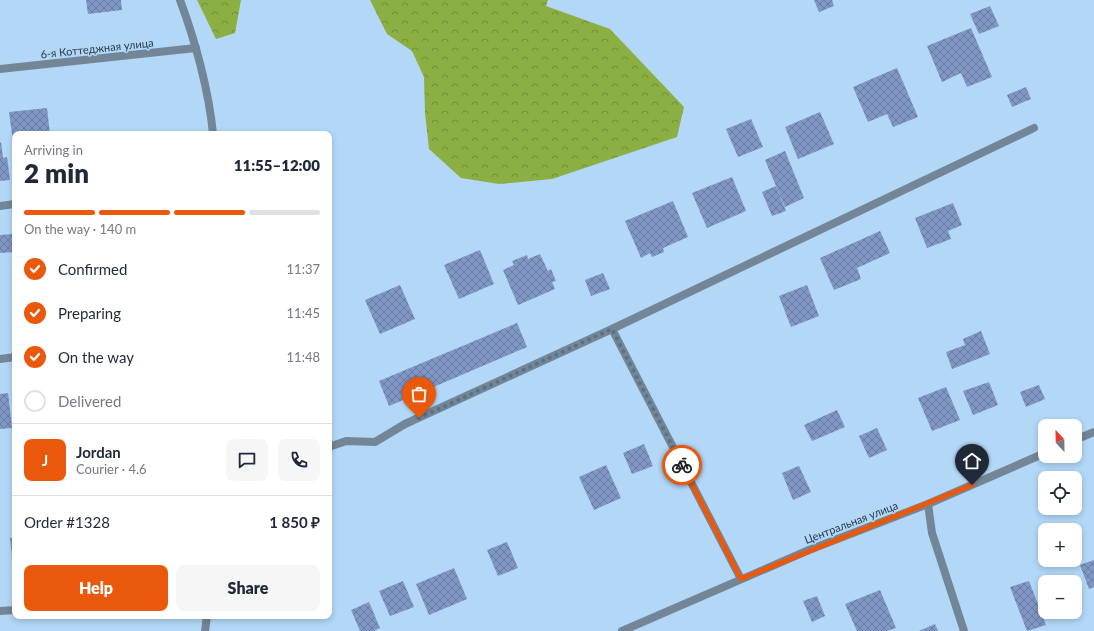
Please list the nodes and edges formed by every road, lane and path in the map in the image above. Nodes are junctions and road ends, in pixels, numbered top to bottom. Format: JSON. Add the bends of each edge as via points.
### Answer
{"nodes":[{"id":1,"x":180,"y":0,"type":"edge"},
{"id":2,"x":196,"y":48,"type":"junction"},
{"id":3,"x":0,"y":69,"type":"edge"},
{"id":4,"x":1034,"y":128,"type":"dead end"},
{"id":5,"x":212,"y":131,"type":"edge"},
{"id":6,"x":12,"y":204,"type":"edge"},
{"id":7,"x":0,"y":206,"type":"edge"},
{"id":8,"x":612,"y":329,"type":"junction"},
{"id":9,"x":12,"y":357,"type":"edge"},
{"id":10,"x":0,"y":359,"type":"edge"},
{"id":11,"x":1094,"y":432,"type":"edge"},
{"id":12,"x":1082,"y":437,"type":"edge"},
{"id":13,"x":332,"y":446,"type":"edge"},
{"id":14,"x":1038,"y":456,"type":"edge"},
{"id":15,"x":928,"y":504,"type":"junction"},
{"id":16,"x":741,"y":579,"type":"junction"},
{"id":17,"x":12,"y":610,"type":"edge"},
{"id":18,"x":0,"y":611,"type":"edge"},
{"id":19,"x":206,"y":619,"type":"edge"},
{"id":20,"x":205,"y":631,"type":"edge"},
{"id":21,"x":622,"y":631,"type":"edge"},
{"id":22,"x":964,"y":631,"type":"edge"}],
"edges":[{"from":1,"to":2,"type":"street"},
{"from":2,"to":3,"type":"street","name":"6-я Коттеджная улица"},
{"from":2,"to":5,"type":"street","via":[[211,111]]},
{"from":4,"to":8,"type":"street"},
{"from":6,"to":7,"type":"street"},
{"from":8,"to":13,"type":"street","via":[[405,424],[375,442],[346,441]]},
{"from":8,"to":16,"type":"street"},
{"from":9,"to":10,"type":"street"},
{"from":11,"to":12,"type":"street"},
{"from":14,"to":15,"type":"street","name":"Центральная улица"},
{"from":15,"to":16,"type":"street","name":"Центральная улица"},
{"from":15,"to":22,"type":"street","via":[[932,533]]},
{"from":16,"to":21,"type":"street","name":"Центральная улица"},
{"from":17,"to":18,"type":"street"},
{"from":19,"to":20,"type":"street"}]}
